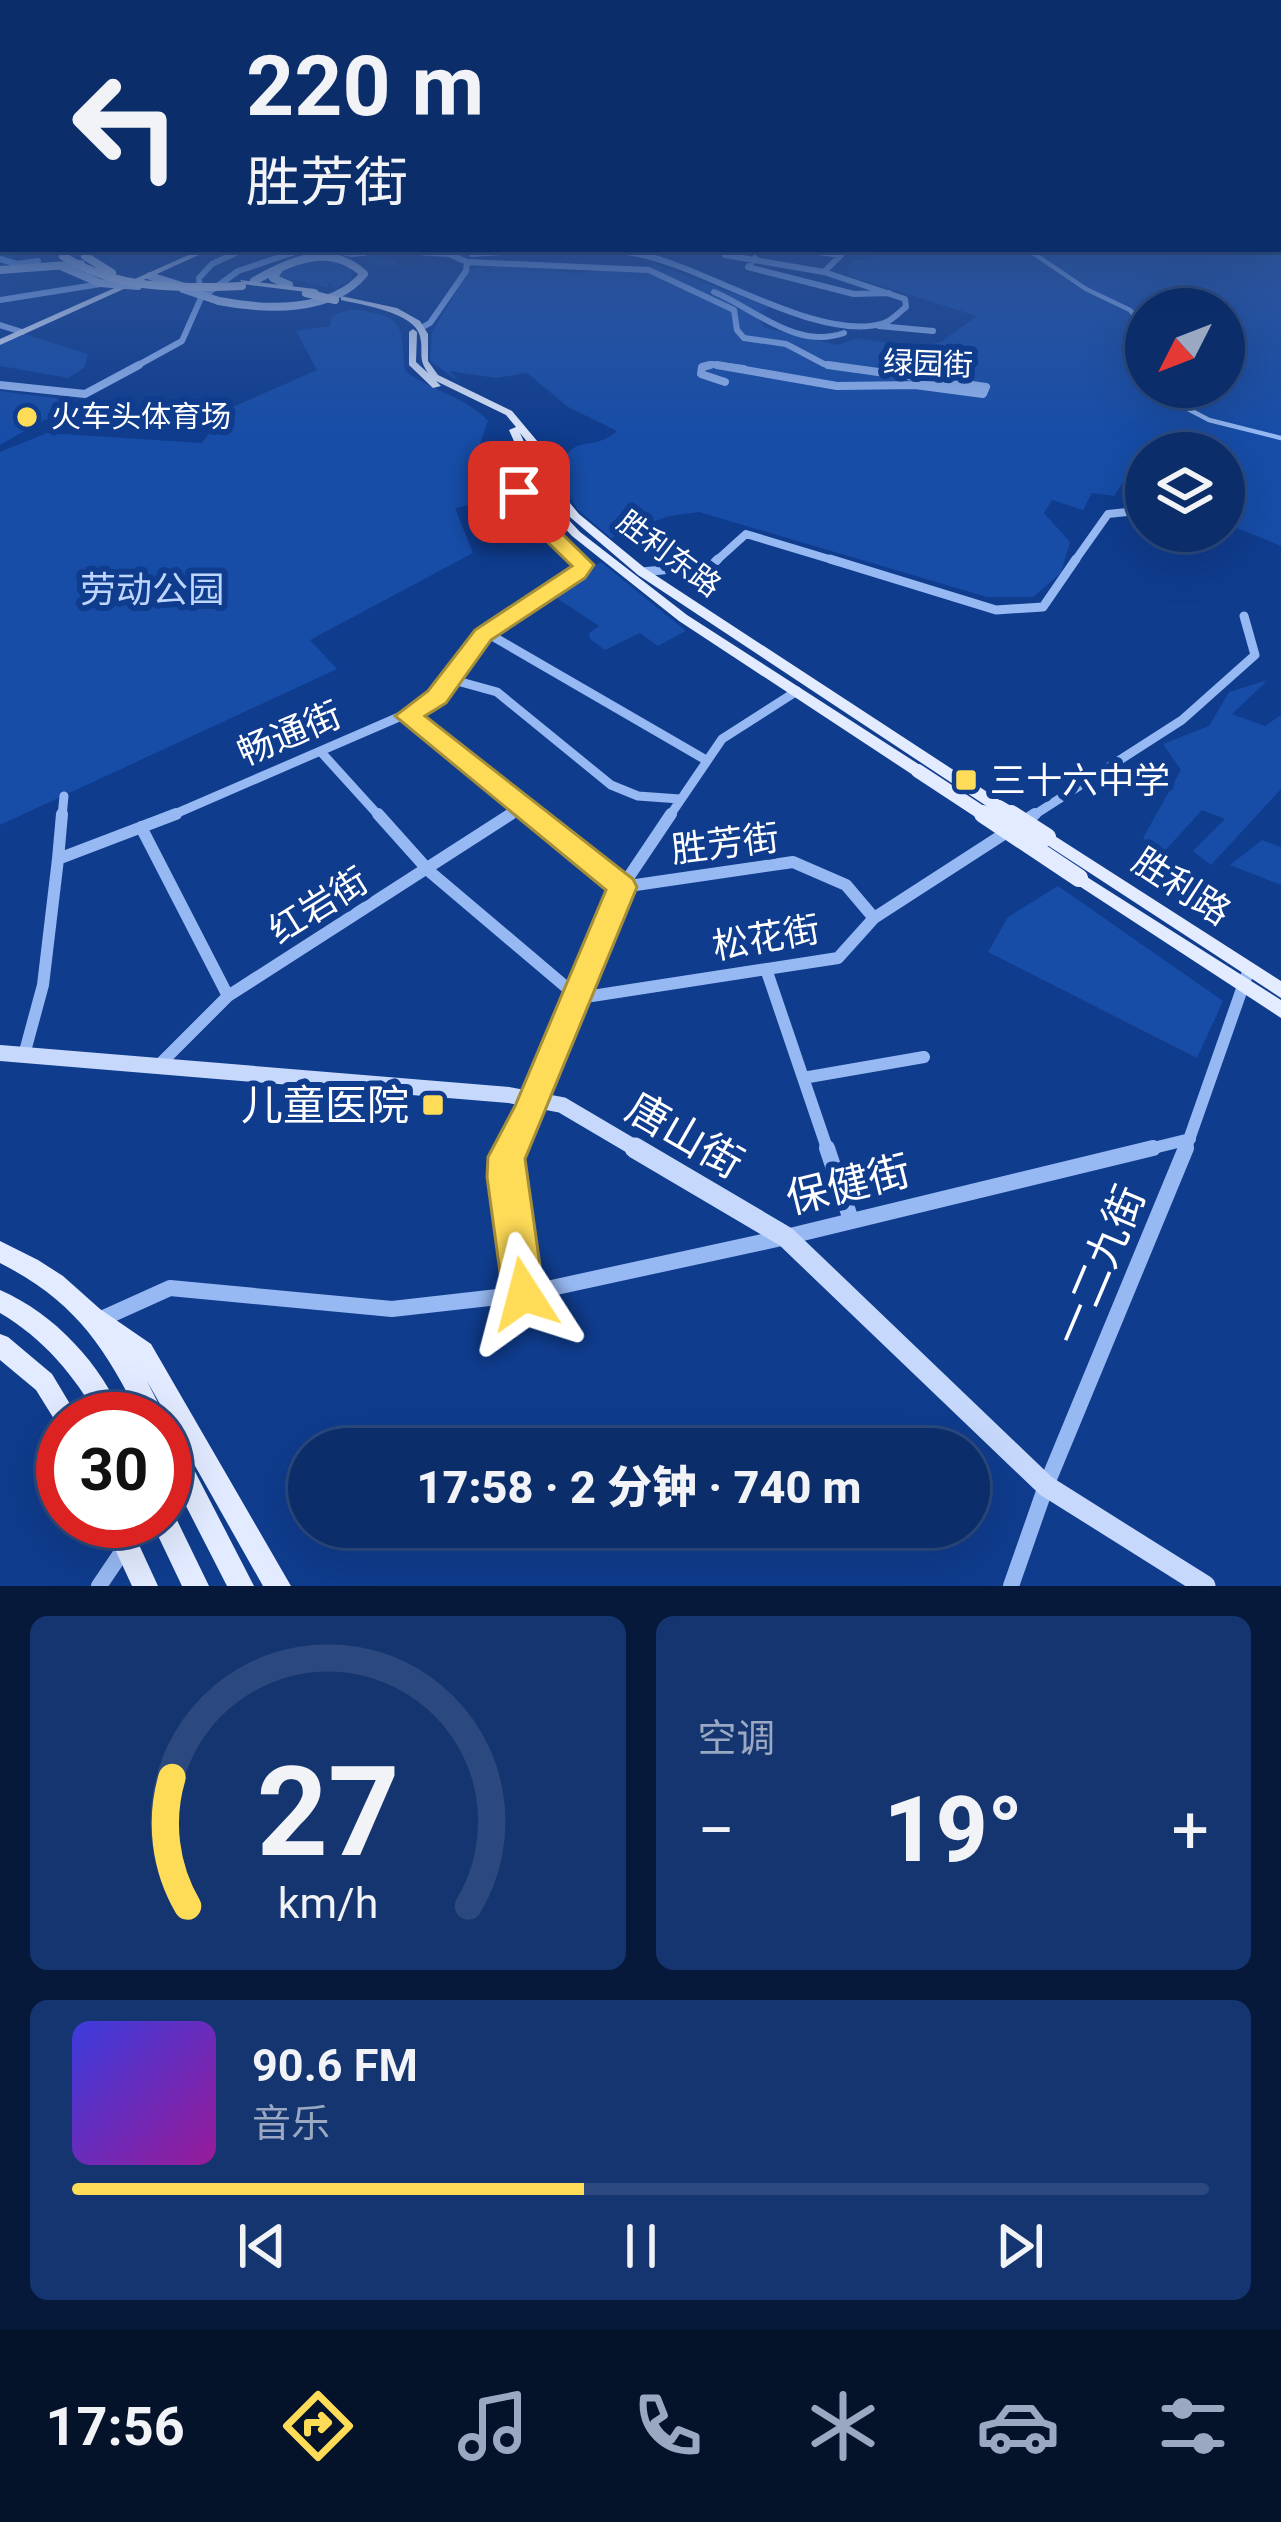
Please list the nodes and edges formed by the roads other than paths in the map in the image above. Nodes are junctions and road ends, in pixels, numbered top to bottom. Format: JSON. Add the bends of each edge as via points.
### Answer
{"nodes":[{"id":1,"x":62,"y":291,"type":"edge"},
{"id":2,"x":113,"y":291,"type":"edge"},
{"id":3,"x":192,"y":291,"type":"edge"},
{"id":4,"x":207,"y":291,"type":"edge"},
{"id":5,"x":304,"y":291,"type":"edge"},
{"id":6,"x":308,"y":291,"type":"edge"},
{"id":7,"x":330,"y":291,"type":"edge"},
{"id":8,"x":346,"y":291,"type":"edge"},
{"id":9,"x":452,"y":291,"type":"edge"},
{"id":10,"x":701,"y":291,"type":"edge"},
{"id":11,"x":703,"y":291,"type":"edge"},
{"id":12,"x":746,"y":291,"type":"edge"},
{"id":13,"x":846,"y":291,"type":"edge"},
{"id":14,"x":890,"y":291,"type":"edge"},
{"id":15,"x":1090,"y":291,"type":"edge"},
{"id":16,"x":210,"y":292,"type":"joint"},
{"id":17,"x":311,"y":292,"type":"junction"},
{"id":18,"x":893,"y":292,"type":"junction"},
{"id":19,"x":339,"y":299,"type":"junction"},
{"id":20,"x":0,"y":300,"type":"edge"},
{"id":21,"x":222,"y":300,"type":"junction"},
{"id":22,"x":1125,"y":308,"type":"edge"},
{"id":23,"x":901,"y":315,"type":"junction"},
{"id":24,"x":0,"y":325,"type":"edge"},
{"id":25,"x":876,"y":326,"type":"junction"},
{"id":26,"x":421,"y":328,"type":"junction"},
{"id":27,"x":914,"y":329,"type":"junction"},
{"id":28,"x":18,"y":331,"type":"junction"},
{"id":29,"x":933,"y":331,"type":"dead end"},
{"id":30,"x":844,"y":333,"type":"dead end"},
{"id":31,"x":0,"y":338,"type":"edge"},
{"id":32,"x":724,"y":382,"type":"dead end"},
{"id":33,"x":0,"y":385,"type":"edge"},
{"id":34,"x":1186,"y":408,"type":"edge"},
{"id":35,"x":1281,"y":438,"type":"edge"},
{"id":36,"x":531,"y":469,"type":"junction"},
{"id":37,"x":1125,"y":512,"type":"edge"},
{"id":38,"x":642,"y":572,"type":"junction"},
{"id":39,"x":1244,"y":616,"type":"dead end"},
{"id":40,"x":487,"y":633,"type":"junction"},
{"id":41,"x":450,"y":679,"type":"junction"},
{"id":42,"x":796,"y":692,"type":"junction"},
{"id":43,"x":407,"y":716,"type":"junction"},
{"id":44,"x":321,"y":752,"type":"junction"},
{"id":45,"x":706,"y":760,"type":"junction"},
{"id":46,"x":64,"y":796,"type":"dead end"},
{"id":47,"x":680,"y":799,"type":"junction"},
{"id":48,"x":521,"y":807,"type":"junction"},
{"id":49,"x":141,"y":827,"type":"junction"},
{"id":50,"x":1047,"y":837,"type":"joint"},
{"id":51,"x":58,"y":859,"type":"junction"},
{"id":52,"x":429,"y":871,"type":"junction"},
{"id":53,"x":622,"y":887,"type":"junction"},
{"id":54,"x":874,"y":917,"type":"junction"},
{"id":55,"x":766,"y":969,"type":"junction"},
{"id":56,"x":1246,"y":978,"type":"junction"},
{"id":57,"x":1281,"y":990,"type":"edge"},
{"id":58,"x":228,"y":996,"type":"junction"},
{"id":59,"x":579,"y":998,"type":"junction"},
{"id":60,"x":1281,"y":1010,"type":"edge"},
{"id":61,"x":0,"y":1053,"type":"edge"},
{"id":62,"x":24,"y":1055,"type":"junction"},
{"id":63,"x":924,"y":1058,"type":"dead end"},
{"id":64,"x":156,"y":1067,"type":"junction"},
{"id":65,"x":803,"y":1078,"type":"junction"},
{"id":66,"x":536,"y":1097,"type":"junction"},
{"id":67,"x":1190,"y":1139,"type":"junction"},
{"id":68,"x":851,"y":1220,"type":"junction"},
{"id":69,"x":786,"y":1237,"type":"junction"},
{"id":70,"x":0,"y":1252,"type":"edge"},
{"id":71,"x":524,"y":1294,"type":"junction"},
{"id":72,"x":0,"y":1301,"type":"edge"},
{"id":73,"x":99,"y":1320,"type":"junction"},
{"id":74,"x":0,"y":1345,"type":"edge"},
{"id":75,"x":50,"y":1392,"type":"edge"},
{"id":76,"x":98,"y":1392,"type":"edge"},
{"id":77,"x":139,"y":1392,"type":"edge"},
{"id":78,"x":1046,"y":1486,"type":"junction"},
{"id":79,"x":192,"y":1491,"type":"edge"},
{"id":80,"x":115,"y":1548,"type":"edge"},
{"id":81,"x":128,"y":1548,"type":"edge"},
{"id":82,"x":177,"y":1548,"type":"edge"},
{"id":83,"x":99,"y":1586,"type":"edge"},
{"id":84,"x":145,"y":1586,"type":"edge"},
{"id":85,"x":196,"y":1586,"type":"edge"},
{"id":86,"x":242,"y":1586,"type":"edge"},
{"id":87,"x":278,"y":1586,"type":"edge"},
{"id":88,"x":1011,"y":1586,"type":"edge"},
{"id":89,"x":1205,"y":1586,"type":"edge"}],
"edges":[{"from":1,"to":20,"type":"street"},
{"from":2,"to":28,"type":"main road"},
{"from":3,"to":21,"type":"main road","bridge":true},
{"from":4,"to":16,"type":"street"},
{"from":5,"to":17,"type":"main road"},
{"from":6,"to":17,"type":"main road"},
{"from":7,"to":21,"type":"main road","via":[[261,304]]},
{"from":8,"to":21,"type":"main road","via":[[253,307]]},
{"from":9,"to":26,"type":"street"},
{"from":10,"to":32,"type":"street","name":"绿园街","via":[[734,310],[744,338],[786,344],[824,364],[986,387],[983,394],[837,386],[756,369],[702,368]]},
{"from":11,"to":30,"type":"street","via":[[738,299],[768,325],[826,339]]},
{"from":12,"to":25,"type":"street","via":[[817,320]]},
{"from":13,"to":18,"type":"street"},
{"from":14,"to":18,"type":"street"},
{"from":15,"to":22,"type":"street"},
{"from":16,"to":33,"type":"street","via":[[182,340],[86,394]]},
{"from":17,"to":19,"type":"main road","bridge":true},
{"from":18,"to":23,"type":"street","via":[[905,299]]},
{"from":19,"to":26,"type":"main road","via":[[394,310]]},
{"from":19,"to":36,"type":"main road","name":"胜利路","via":[[401,320],[414,335],[416,371],[508,423]]},
{"from":23,"to":25,"type":"street"},
{"from":23,"to":27,"type":"street","via":[[915,320]]},
{"from":24,"to":28,"type":"street"},
{"from":25,"to":27,"type":"street"},
{"from":26,"to":38,"type":"main road","name":"胜利东路","via":[[424,362],[435,377],[509,413],[575,517]]},
{"from":27,"to":29,"type":"street"},
{"from":28,"to":31,"type":"main road"},
{"from":34,"to":35,"type":"street"},
{"from":36,"to":40,"type":"street","name":"畅通街","via":[[519,492],[583,565]]},
{"from":36,"to":42,"type":"main road","name":"胜利路","via":[[546,502],[577,534]]},
{"from":37,"to":38,"type":"street","via":[[1108,514],[1043,607],[996,610],[746,534],[712,565]]},
{"from":38,"to":50,"type":"main road","name":"胜利东路","bridge":true},
{"from":39,"to":54,"type":"street","name":"松花街","via":[[1255,655],[1182,720]]},
{"from":40,"to":41,"type":"street","name":"畅通街"},
{"from":40,"to":45,"type":"street"},
{"from":41,"to":43,"type":"street","name":"畅通街"},
{"from":41,"to":47,"type":"street","via":[[497,692],[611,785]]},
{"from":42,"to":45,"type":"street","via":[[734,728]]},
{"from":42,"to":56,"type":"main road","name":"胜利路","bridge":true},
{"from":43,"to":44,"type":"street","name":"畅通街"},
{"from":43,"to":48,"type":"street"},
{"from":44,"to":49,"type":"street","name":"畅通街"},
{"from":44,"to":52,"type":"street"},
{"from":45,"to":47,"type":"street"},
{"from":46,"to":51,"type":"street"},
{"from":47,"to":53,"type":"street"},
{"from":48,"to":52,"type":"street","name":"红岩街"},
{"from":48,"to":53,"type":"street"},
{"from":49,"to":51,"type":"street","name":"畅通街"},
{"from":49,"to":58,"type":"street"},
{"from":50,"to":56,"type":"main road","name":"胜利路"},
{"from":51,"to":62,"type":"street","via":[[43,985]]},
{"from":52,"to":58,"type":"street","name":"红岩街"},
{"from":52,"to":59,"type":"street"},
{"from":53,"to":54,"type":"street","name":"胜芳街","via":[[794,862],[846,885]]},
{"from":53,"to":59,"type":"street"},
{"from":54,"to":55,"type":"street","name":"松花街","via":[[838,958]]},
{"from":55,"to":59,"type":"street","name":"松花街"},
{"from":55,"to":65,"type":"street"},
{"from":56,"to":57,"type":"main road","name":"胜利路"},
{"from":56,"to":60,"type":"main road","name":"胜利路"},
{"from":56,"to":67,"type":"street","name":"一二九街"},
{"from":58,"to":64,"type":"street","name":"红岩街"},
{"from":59,"to":66,"type":"street"},
{"from":61,"to":62,"type":"main road","name":"唐山街"},
{"from":62,"to":64,"type":"main road","name":"唐山街"},
{"from":63,"to":65,"type":"street"},
{"from":64,"to":66,"type":"main road","name":"唐山街"},
{"from":65,"to":68,"type":"street"},
{"from":66,"to":69,"type":"main road","name":"唐山街"},
{"from":66,"to":71,"type":"street","via":[[505,1177]]},
{"from":67,"to":68,"type":"street","name":"保健街"},
{"from":67,"to":78,"type":"street","name":"一二九街"},
{"from":68,"to":69,"type":"street","name":"保健街"},
{"from":69,"to":71,"type":"street","name":"保健街"},
{"from":69,"to":78,"type":"main road","name":"唐山街"},
{"from":70,"to":73,"type":"main road","via":[[77,1297]]},
{"from":71,"to":73,"type":"street","name":"保健街","via":[[392,1309],[170,1288]]},
{"from":72,"to":76,"type":"main road","via":[[63,1346]]},
{"from":73,"to":77,"type":"main road"},
{"from":73,"to":87,"type":"main road","via":[[154,1369]]},
{"from":74,"to":75,"type":"main road"},
{"from":78,"to":88,"type":"street","name":"一二九街"},
{"from":78,"to":89,"type":"main road","name":"唐山街"},
{"from":79,"to":86,"type":"main road"},
{"from":80,"to":83,"type":"street"},
{"from":81,"to":84,"type":"main road"},
{"from":82,"to":85,"type":"main road"}]}
